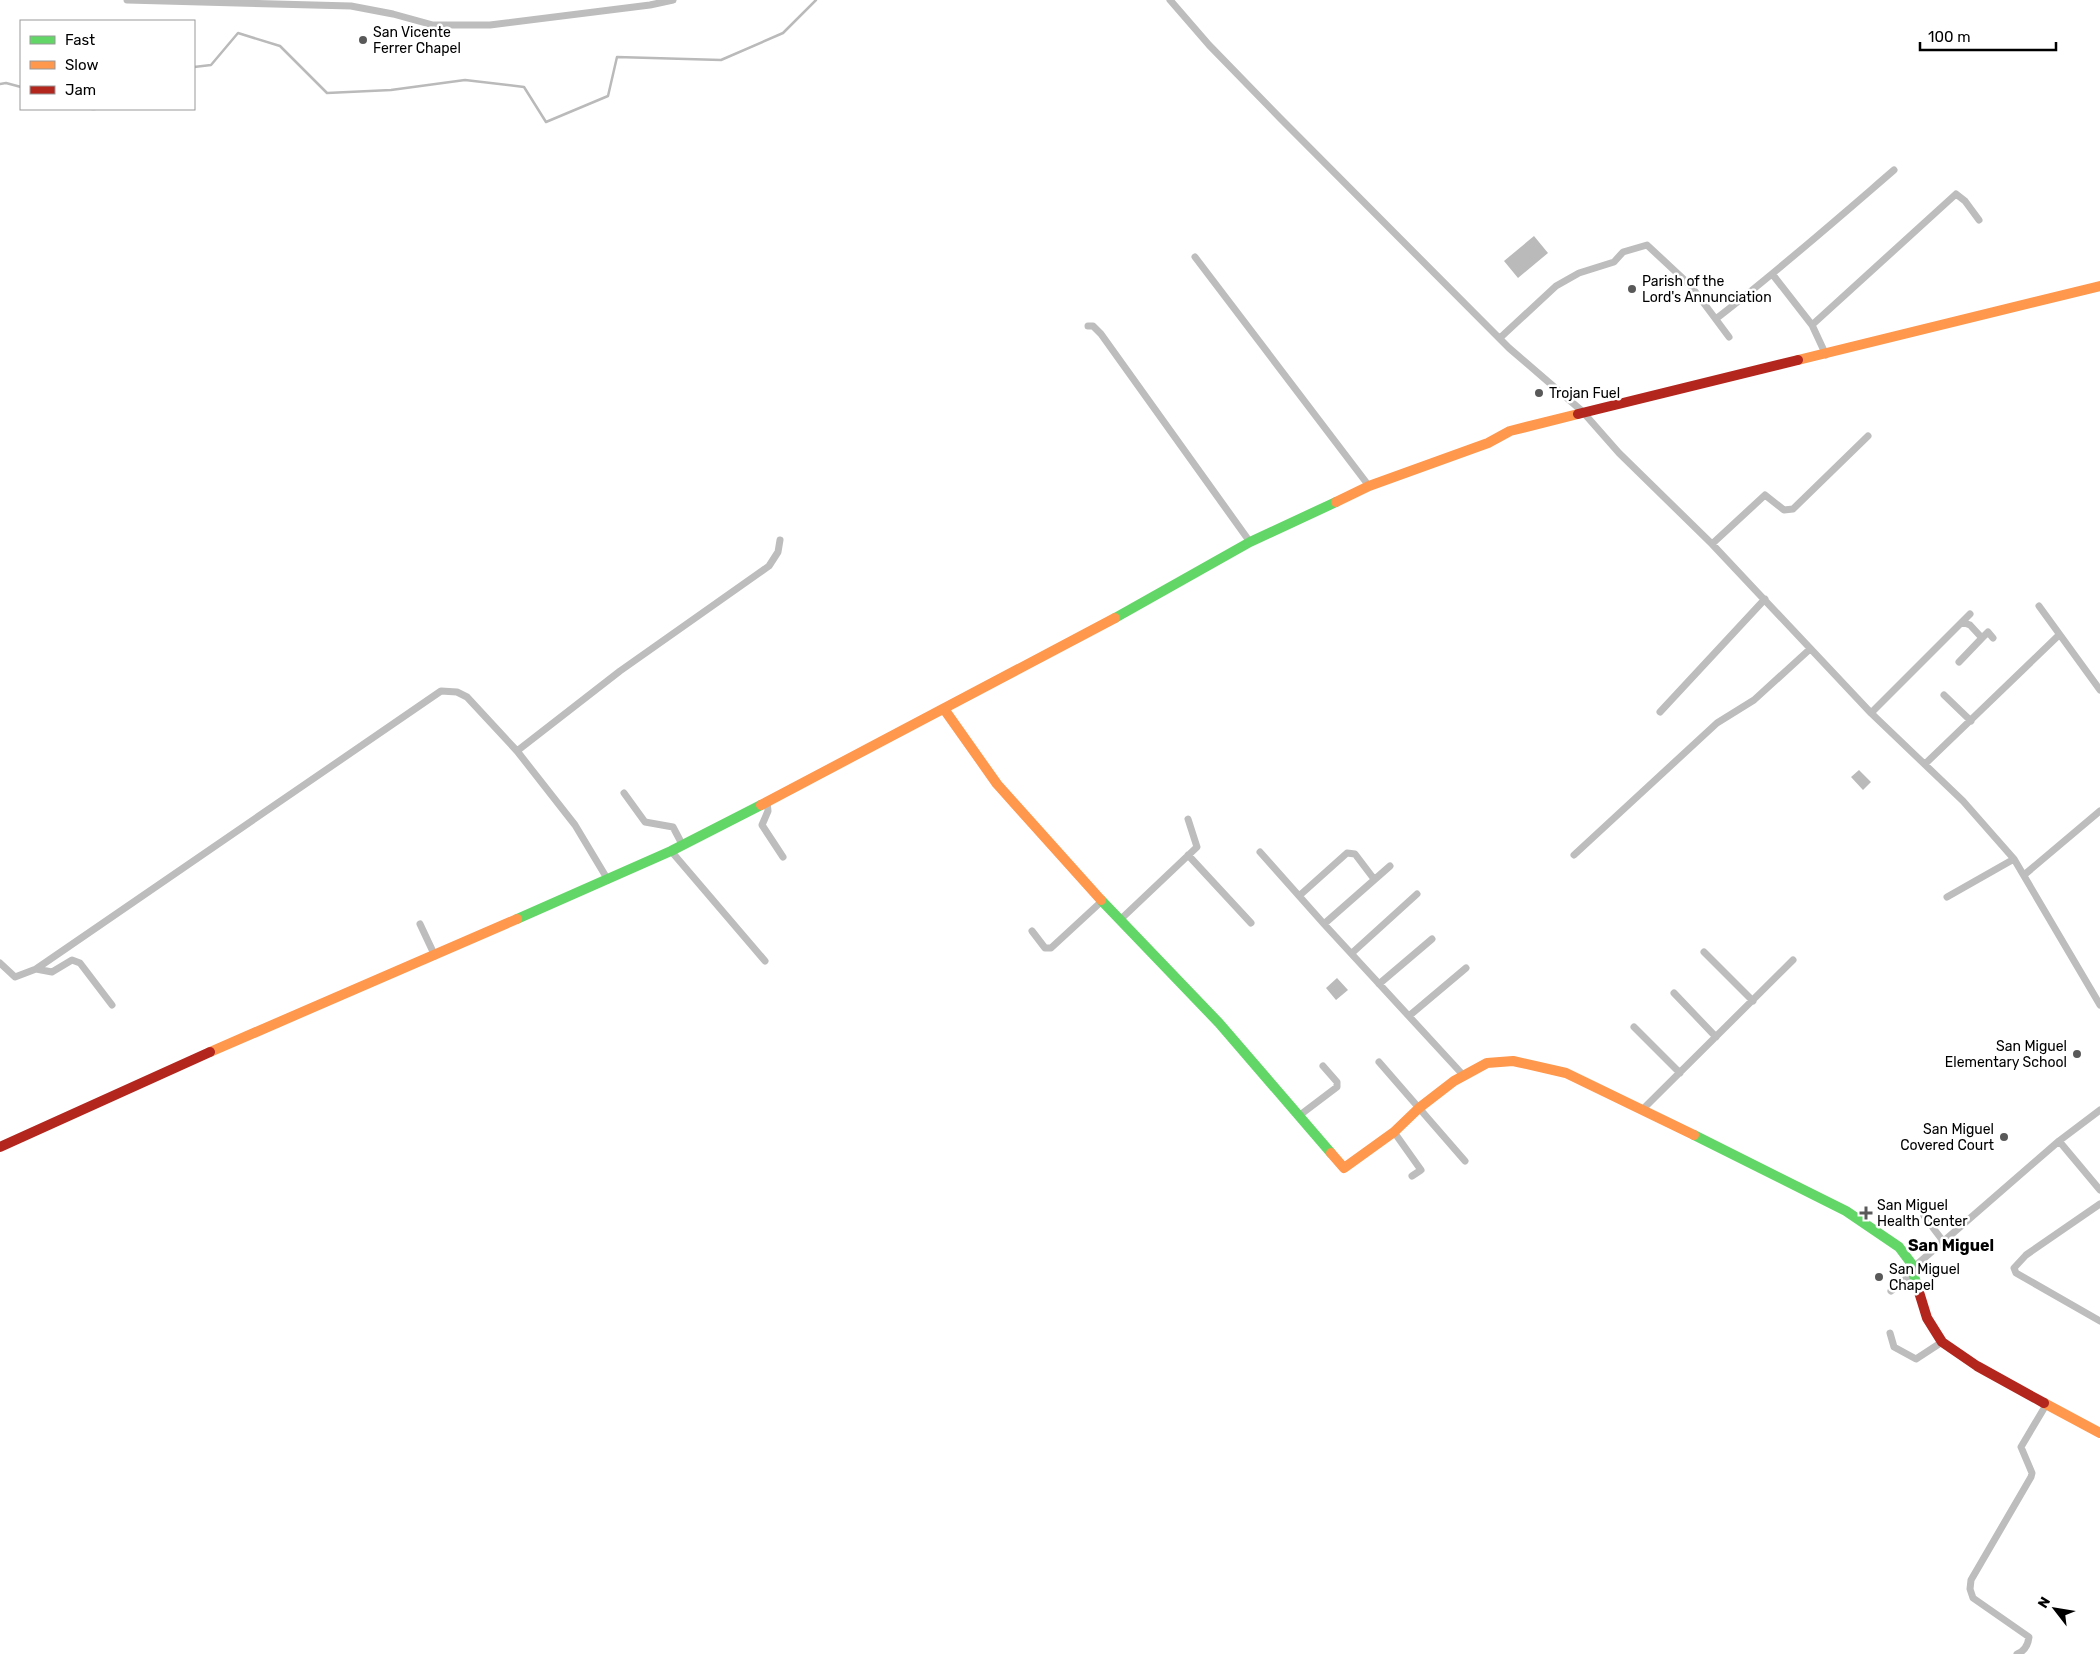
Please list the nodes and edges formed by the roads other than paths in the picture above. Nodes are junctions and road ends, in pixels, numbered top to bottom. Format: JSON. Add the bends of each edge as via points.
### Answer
{"nodes":[{"id":1,"x":127,"y":0,"type":"edge"},
{"id":2,"x":672,"y":0,"type":"edge"},
{"id":3,"x":1170,"y":0,"type":"edge"},
{"id":4,"x":152,"y":1,"type":"edge"},
{"id":5,"x":238,"y":1,"type":"edge"},
{"id":6,"x":1894,"y":170,"type":"dead end"},
{"id":7,"x":1979,"y":220,"type":"dead end"},
{"id":8,"x":1195,"y":257,"type":"dead end"},
{"id":9,"x":1774,"y":275,"type":"junction"},
{"id":10,"x":2100,"y":286,"type":"edge"},
{"id":11,"x":1717,"y":318,"type":"junction"},
{"id":12,"x":1812,"y":325,"type":"junction"},
{"id":13,"x":1088,"y":326,"type":"dead end"},
{"id":14,"x":1729,"y":337,"type":"dead end"},
{"id":15,"x":1501,"y":338,"type":"junction"},
{"id":16,"x":1826,"y":355,"type":"junction"},
{"id":17,"x":1582,"y":411,"type":"junction"},
{"id":18,"x":1868,"y":436,"type":"dead end"},
{"id":19,"x":1369,"y":486,"type":"junction"},
{"id":20,"x":780,"y":540,"type":"dead end"},
{"id":21,"x":1250,"y":542,"type":"junction"},
{"id":22,"x":1712,"y":544,"type":"junction"},
{"id":23,"x":1764,"y":599,"type":"junction"},
{"id":24,"x":2039,"y":606,"type":"dead end"},
{"id":25,"x":1970,"y":614,"type":"dead end"},
{"id":26,"x":1962,"y":622,"type":"junction"},
{"id":27,"x":2059,"y":635,"type":"junction"},
{"id":28,"x":1982,"y":638,"type":"junction"},
{"id":29,"x":1993,"y":638,"type":"dead end"},
{"id":30,"x":1810,"y":649,"type":"junction"},
{"id":31,"x":1959,"y":662,"type":"dead end"},
{"id":32,"x":2100,"y":690,"type":"edge"},
{"id":33,"x":1944,"y":695,"type":"dead end"},
{"id":34,"x":944,"y":709,"type":"junction"},
{"id":35,"x":1660,"y":712,"type":"dead end"},
{"id":36,"x":1871,"y":713,"type":"junction"},
{"id":37,"x":1970,"y":721,"type":"junction"},
{"id":38,"x":518,"y":751,"type":"junction"},
{"id":39,"x":1925,"y":764,"type":"junction"},
{"id":40,"x":624,"y":794,"type":"dead end"},
{"id":41,"x":767,"y":801,"type":"junction"},
{"id":42,"x":2100,"y":811,"type":"edge"},
{"id":43,"x":1188,"y":819,"type":"dead end"},
{"id":44,"x":682,"y":844,"type":"junction"},
{"id":45,"x":671,"y":851,"type":"junction"},
{"id":46,"x":1260,"y":852,"type":"dead end"},
{"id":47,"x":1188,"y":855,"type":"junction"},
{"id":48,"x":1574,"y":855,"type":"dead end"},
{"id":49,"x":783,"y":857,"type":"dead end"},
{"id":50,"x":2014,"y":859,"type":"junction"},
{"id":51,"x":1390,"y":866,"type":"dead end"},
{"id":52,"x":2024,"y":875,"type":"junction"},
{"id":53,"x":1374,"y":879,"type":"junction"},
{"id":54,"x":608,"y":880,"type":"junction"},
{"id":55,"x":1417,"y":894,"type":"dead end"},
{"id":56,"x":1299,"y":896,"type":"junction"},
{"id":57,"x":1947,"y":897,"type":"dead end"},
{"id":58,"x":1102,"y":901,"type":"junction"},
{"id":59,"x":1121,"y":919,"type":"junction"},
{"id":60,"x":1251,"y":923,"type":"dead end"},
{"id":61,"x":420,"y":924,"type":"dead end"},
{"id":62,"x":1324,"y":924,"type":"junction"},
{"id":63,"x":1032,"y":931,"type":"dead end"},
{"id":64,"x":1432,"y":939,"type":"dead end"},
{"id":65,"x":1704,"y":952,"type":"dead end"},
{"id":66,"x":1352,"y":953,"type":"junction"},
{"id":67,"x":435,"y":956,"type":"junction"},
{"id":68,"x":765,"y":960,"type":"dead end"},
{"id":69,"x":1793,"y":960,"type":"dead end"},
{"id":70,"x":0,"y":963,"type":"edge"},
{"id":71,"x":1466,"y":968,"type":"dead end"},
{"id":72,"x":36,"y":969,"type":"junction"},
{"id":73,"x":1380,"y":984,"type":"junction"},
{"id":74,"x":1674,"y":993,"type":"dead end"},
{"id":75,"x":1752,"y":1001,"type":"junction"},
{"id":76,"x":112,"y":1005,"type":"dead end"},
{"id":77,"x":2100,"y":1005,"type":"edge"},
{"id":78,"x":1409,"y":1016,"type":"junction"},
{"id":79,"x":1634,"y":1027,"type":"dead end"},
{"id":80,"x":1716,"y":1037,"type":"junction"},
{"id":81,"x":1379,"y":1062,"type":"dead end"},
{"id":82,"x":1323,"y":1066,"type":"dead end"},
{"id":83,"x":1680,"y":1073,"type":"junction"},
{"id":84,"x":1464,"y":1076,"type":"junction"},
{"id":85,"x":1419,"y":1108,"type":"junction"},
{"id":86,"x":1642,"y":1110,"type":"junction"},
{"id":87,"x":2100,"y":1110,"type":"edge"},
{"id":88,"x":1300,"y":1115,"type":"junction"},
{"id":89,"x":1394,"y":1132,"type":"junction"},
{"id":90,"x":2060,"y":1141,"type":"junction"},
{"id":91,"x":0,"y":1147,"type":"edge"},
{"id":92,"x":1465,"y":1160,"type":"dead end"},
{"id":93,"x":1412,"y":1176,"type":"dead end"},
{"id":94,"x":2100,"y":1190,"type":"edge"},
{"id":95,"x":2100,"y":1204,"type":"edge"},
{"id":96,"x":1924,"y":1216,"type":"dead end"},
{"id":97,"x":1944,"y":1241,"type":"junction"},
{"id":98,"x":1914,"y":1270,"type":"junction"},
{"id":99,"x":1890,"y":1291,"type":"dead end"},
{"id":100,"x":2100,"y":1321,"type":"edge"},
{"id":101,"x":1890,"y":1333,"type":"dead end"},
{"id":102,"x":1942,"y":1342,"type":"junction"},
{"id":103,"x":2046,"y":1405,"type":"junction"},
{"id":104,"x":2100,"y":1433,"type":"edge"},
{"id":105,"x":2017,"y":1654,"type":"edge"}],
"edges":[{"from":1,"to":4,"type":"street"},
{"from":2,"to":5,"type":"street","via":[[490,25],[433,25],[352,6]]},
{"from":3,"to":15,"type":"street","via":[[1227,65]]},
{"from":4,"to":5,"type":"street"},
{"from":6,"to":9,"type":"street"},
{"from":7,"to":12,"type":"street","via":[[1956,194]]},
{"from":8,"to":19,"type":"street"},
{"from":9,"to":11,"type":"street"},
{"from":9,"to":12,"type":"street"},
{"from":10,"to":16,"type":"main road"},
{"from":11,"to":14,"type":"street"},
{"from":11,"to":15,"type":"street","via":[[1691,286],[1647,244],[1623,252],[1614,262],[1579,273],[1556,286]]},
{"from":12,"to":16,"type":"street"},
{"from":13,"to":21,"type":"street","via":[[1093,326],[1101,334]]},
{"from":15,"to":17,"type":"street"},
{"from":16,"to":17,"type":"main road"},
{"from":17,"to":19,"type":"main road","via":[[1510,431],[1488,443]]},
{"from":17,"to":22,"type":"street","via":[[1618,453]]},
{"from":18,"to":22,"type":"street","via":[[1793,509],[1784,510],[1769,496],[1763,496]]},
{"from":19,"to":21,"type":"main road"},
{"from":20,"to":38,"type":"street","via":[[770,566],[620,672]]},
{"from":21,"to":34,"type":"main road","via":[[1098,628]]},
{"from":22,"to":23,"type":"street"},
{"from":23,"to":30,"type":"street"},
{"from":23,"to":35,"type":"street"},
{"from":24,"to":27,"type":"street"},
{"from":25,"to":26,"type":"street"},
{"from":26,"to":28,"type":"street","via":[[1970,625]]},
{"from":26,"to":36,"type":"street"},
{"from":27,"to":32,"type":"street"},
{"from":27,"to":37,"type":"street"},
{"from":28,"to":29,"type":"street","via":[[1988,632]]},
{"from":28,"to":31,"type":"street"},
{"from":30,"to":36,"type":"street"},
{"from":30,"to":48,"type":"street","via":[[1754,700],[1717,723]]},
{"from":33,"to":37,"type":"street"},
{"from":34,"to":41,"type":"main road"},
{"from":34,"to":58,"type":"main road","via":[[997,784]]},
{"from":36,"to":39,"type":"street"},
{"from":37,"to":39,"type":"street"},
{"from":38,"to":54,"type":"street","via":[[575,825]]},
{"from":38,"to":72,"type":"street","via":[[467,697],[457,692],[441,691]]},
{"from":39,"to":50,"type":"street"},
{"from":40,"to":44,"type":"street","via":[[645,822],[673,827]]},
{"from":41,"to":44,"type":"main road"},
{"from":41,"to":49,"type":"street","via":[[768,811],[762,825]]},
{"from":42,"to":52,"type":"street"},
{"from":43,"to":47,"type":"street","via":[[1198,847]]},
{"from":44,"to":45,"type":"main road"},
{"from":45,"to":54,"type":"main road"},
{"from":45,"to":68,"type":"street"},
{"from":46,"to":56,"type":"street"},
{"from":47,"to":59,"type":"street"},
{"from":47,"to":60,"type":"street"},
{"from":50,"to":52,"type":"street"},
{"from":50,"to":57,"type":"street"},
{"from":51,"to":53,"type":"street"},
{"from":52,"to":77,"type":"street"},
{"from":53,"to":56,"type":"street","via":[[1355,854],[1347,853]]},
{"from":53,"to":62,"type":"street"},
{"from":54,"to":67,"type":"main road"},
{"from":55,"to":66,"type":"street"},
{"from":56,"to":62,"type":"street"},
{"from":58,"to":59,"type":"main road"},
{"from":58,"to":63,"type":"street","via":[[1051,948],[1045,948]]},
{"from":59,"to":88,"type":"main road"},
{"from":61,"to":67,"type":"street"},
{"from":62,"to":66,"type":"street"},
{"from":64,"to":73,"type":"street"},
{"from":65,"to":75,"type":"street"},
{"from":66,"to":73,"type":"street"},
{"from":67,"to":91,"type":"main road"},
{"from":69,"to":75,"type":"street"},
{"from":70,"to":72,"type":"street","via":[[15,977]]},
{"from":71,"to":78,"type":"street"},
{"from":72,"to":76,"type":"street","via":[[52,972],[72,960],[80,963]]},
{"from":73,"to":78,"type":"street"},
{"from":74,"to":80,"type":"street"},
{"from":75,"to":80,"type":"street"},
{"from":78,"to":84,"type":"street"},
{"from":79,"to":83,"type":"street"},
{"from":80,"to":83,"type":"street"},
{"from":81,"to":85,"type":"street"},
{"from":82,"to":88,"type":"street","via":[[1337,1082],[1337,1087]]},
{"from":83,"to":86,"type":"street"},
{"from":84,"to":85,"type":"main road"},
{"from":84,"to":86,"type":"main road","via":[[1487,1063],[1513,1060],[1566,1073]]},
{"from":85,"to":89,"type":"main road"},
{"from":85,"to":92,"type":"street"},
{"from":86,"to":98,"type":"main road","via":[[1846,1211],[1899,1247]]},
{"from":87,"to":90,"type":"street"},
{"from":88,"to":89,"type":"main road","via":[[1344,1168]]},
{"from":89,"to":93,"type":"street","via":[[1421,1170]]},
{"from":90,"to":94,"type":"street"},
{"from":90,"to":97,"type":"street"},
{"from":95,"to":100,"type":"street","via":[[2014,1268],[2016,1273]]},
{"from":96,"to":97,"type":"street"},
{"from":97,"to":98,"type":"street"},
{"from":98,"to":99,"type":"street"},
{"from":98,"to":102,"type":"main road","via":[[1928,1318]]},
{"from":101,"to":102,"type":"street","via":[[1894,1346],[1916,1359]]},
{"from":102,"to":103,"type":"main road"},
{"from":103,"to":104,"type":"main road"},
{"from":103,"to":105,"type":"street","via":[[2021,1447],[2031,1477],[1971,1580],[1973,1598],[2029,1637],[2028,1644]]}]}
